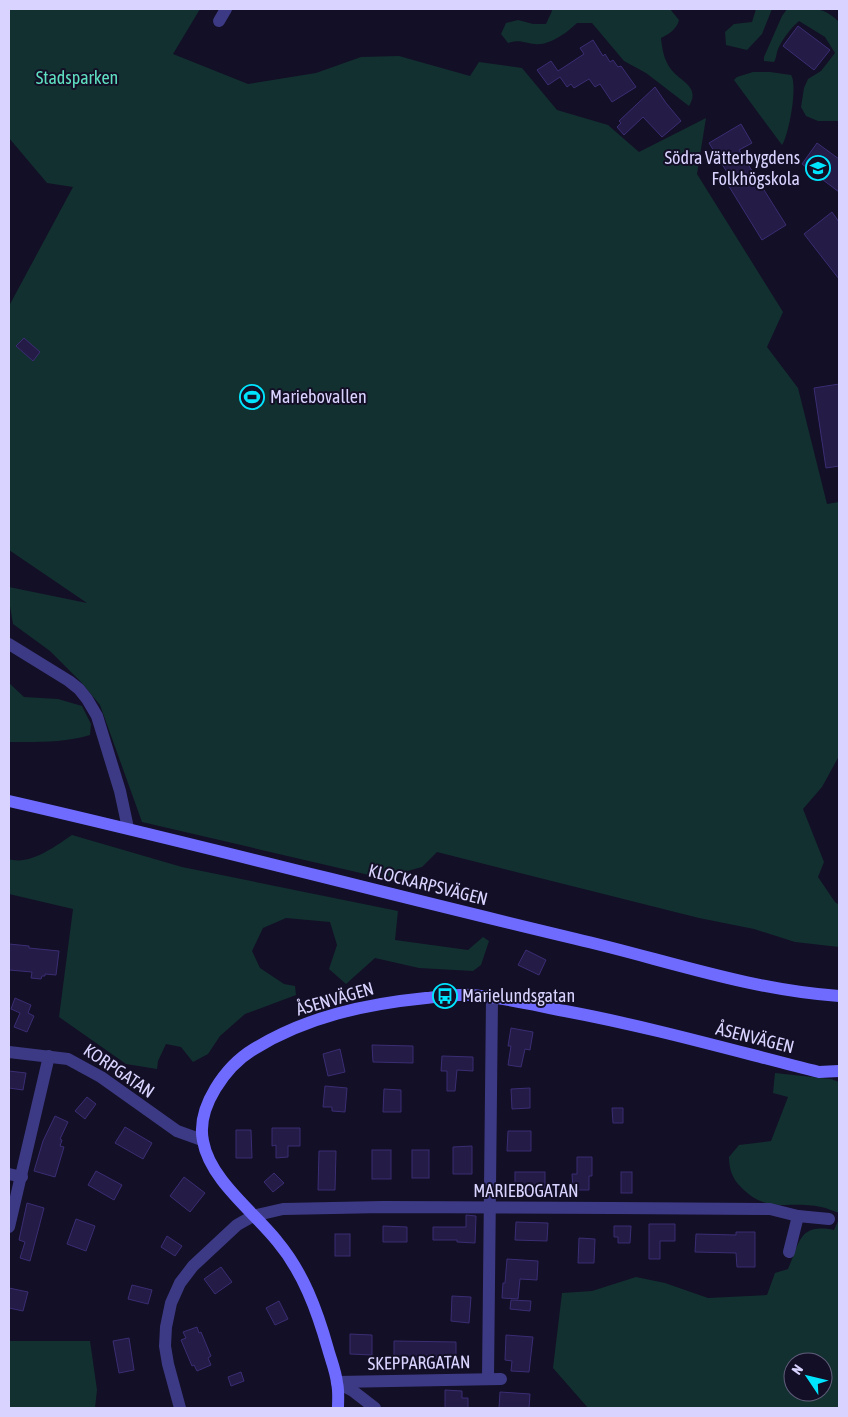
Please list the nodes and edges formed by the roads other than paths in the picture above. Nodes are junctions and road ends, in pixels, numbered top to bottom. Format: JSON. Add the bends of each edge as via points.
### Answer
{"nodes":[{"id":1,"x":226,"y":9,"type":"edge"},
{"id":2,"x":219,"y":21,"type":"dead end"},
{"id":3,"x":9,"y":644,"type":"edge"},
{"id":4,"x":9,"y":801,"type":"edge"},
{"id":5,"x":128,"y":828,"type":"junction"},
{"id":6,"x":839,"y":996,"type":"edge"},
{"id":7,"x":492,"y":998,"type":"junction"},
{"id":8,"x":9,"y":1052,"type":"edge"},
{"id":9,"x":49,"y":1056,"type":"junction"},
{"id":10,"x":839,"y":1071,"type":"edge"},
{"id":11,"x":202,"y":1140,"type":"junction"},
{"id":12,"x":9,"y":1174,"type":"edge"},
{"id":13,"x":22,"y":1177,"type":"junction"},
{"id":14,"x":490,"y":1208,"type":"junction"},
{"id":15,"x":253,"y":1216,"type":"junction"},
{"id":16,"x":798,"y":1216,"type":"junction"},
{"id":17,"x":829,"y":1219,"type":"dead end"},
{"id":18,"x":9,"y":1227,"type":"edge"},
{"id":19,"x":789,"y":1252,"type":"dead end"},
{"id":20,"x":488,"y":1378,"type":"junction"},
{"id":21,"x":501,"y":1379,"type":"dead end"},
{"id":22,"x":338,"y":1382,"type":"junction"},
{"id":23,"x":180,"y":1408,"type":"edge"},
{"id":24,"x":338,"y":1408,"type":"edge"},
{"id":25,"x":375,"y":1408,"type":"edge"}],
"edges":[{"from":1,"to":2,"type":"street"},
{"from":3,"to":5,"type":"street","via":[[69,681],[88,699],[97,716]]},
{"from":4,"to":5,"type":"street","name":"KLOCKARPSVÄGEN"},
{"from":5,"to":6,"type":"street","name":"KLOCKARPSVÄGEN","via":[[756,985]]},
{"from":7,"to":10,"type":"street","name":"ÅSENVÄGEN","via":[[607,1019],[819,1072]]},
{"from":7,"to":11,"type":"street","name":"ÅSENVÄGEN","via":[[469,995],[389,1002],[336,1013],[273,1037],[244,1054],[215,1088],[207,1107]]},
{"from":7,"to":14,"type":"street"},
{"from":8,"to":9,"type":"street","name":"KORPGATAN"},
{"from":9,"to":11,"type":"street","name":"KORPGATAN","via":[[68,1059],[85,1067],[176,1132]]},
{"from":9,"to":13,"type":"street"},
{"from":11,"to":15,"type":"street","name":"ÅSENVÄGEN","via":[[209,1160]]},
{"from":12,"to":13,"type":"street"},
{"from":13,"to":18,"type":"street"},
{"from":14,"to":15,"type":"street","name":"MARIEBOGATAN","via":[[283,1208]]},
{"from":14,"to":16,"type":"street","name":"MARIEBOGATAN","via":[[770,1209]]},
{"from":14,"to":20,"type":"street"},
{"from":15,"to":22,"type":"street","name":"ÅSENVÄGEN","via":[[276,1239],[297,1268],[314,1306]]},
{"from":15,"to":23,"type":"street","name":"MARIEBOGATAN","via":[[237,1225],[193,1266],[171,1303],[165,1346]]},
{"from":16,"to":17,"type":"street","name":"MARIEBOGATAN"},
{"from":16,"to":19,"type":"street"},
{"from":20,"to":21,"type":"street","name":"SKEPPARGATAN"},
{"from":20,"to":22,"type":"street","name":"SKEPPARGATAN"},
{"from":22,"to":24,"type":"street","name":"ÅSENVÄGEN"},
{"from":22,"to":25,"type":"street"}]}
